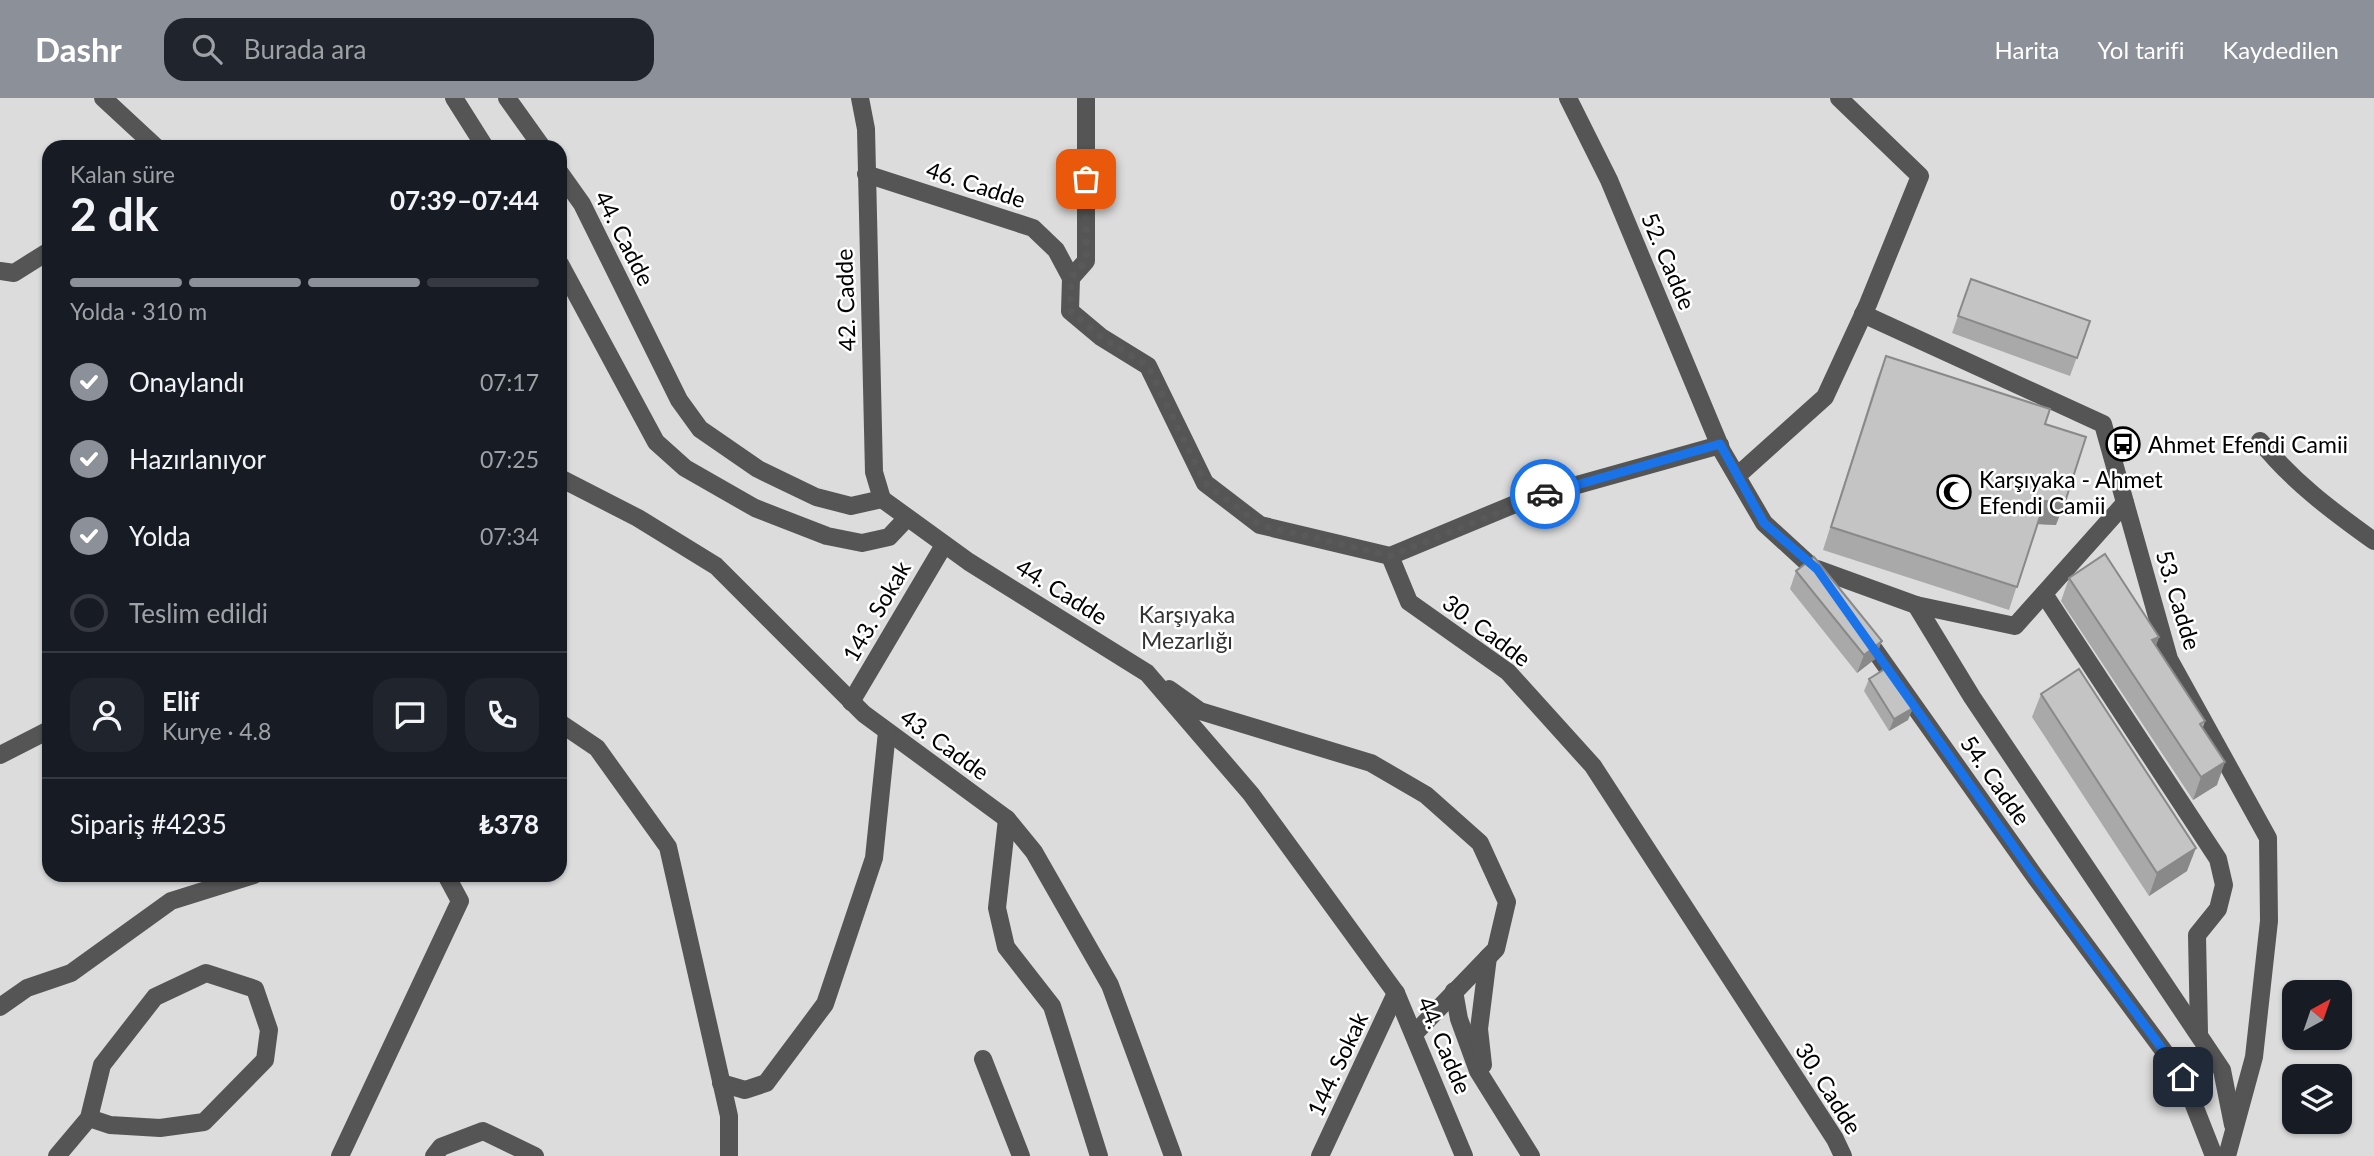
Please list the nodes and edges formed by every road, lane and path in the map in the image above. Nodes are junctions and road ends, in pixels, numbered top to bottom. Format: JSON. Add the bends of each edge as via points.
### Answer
{"nodes":[{"id":1,"x":103,"y":98,"type":"edge"},
{"id":2,"x":454,"y":98,"type":"edge"},
{"id":3,"x":507,"y":98,"type":"edge"},
{"id":4,"x":860,"y":98,"type":"edge"},
{"id":5,"x":1086,"y":98,"type":"edge"},
{"id":6,"x":1568,"y":98,"type":"edge"},
{"id":7,"x":1839,"y":98,"type":"edge"},
{"id":8,"x":148,"y":140,"type":"edge"},
{"id":9,"x":481,"y":140,"type":"edge"},
{"id":10,"x":537,"y":140,"type":"edge"},
{"id":11,"x":866,"y":174,"type":"junction"},
{"id":12,"x":567,"y":183,"type":"edge"},
{"id":13,"x":42,"y":255,"type":"edge"},
{"id":14,"x":0,"y":271,"type":"edge"},
{"id":15,"x":567,"y":277,"type":"edge"},
{"id":16,"x":1071,"y":278,"type":"junction"},
{"id":17,"x":1863,"y":314,"type":"junction"},
{"id":18,"x":2260,"y":441,"type":"dead end"},
{"id":19,"x":1720,"y":444,"type":"junction"},
{"id":20,"x":1737,"y":476,"type":"junction"},
{"id":21,"x":567,"y":482,"type":"edge"},
{"id":22,"x":882,"y":499,"type":"junction"},
{"id":23,"x":2125,"y":503,"type":"junction"},
{"id":24,"x":906,"y":519,"type":"junction"},
{"id":25,"x":2374,"y":541,"type":"edge"},
{"id":26,"x":944,"y":545,"type":"junction"},
{"id":27,"x":1390,"y":556,"type":"junction"},
{"id":28,"x":1817,"y":569,"type":"junction"},
{"id":29,"x":1833,"y":591,"type":"edge"},
{"id":30,"x":2044,"y":594,"type":"junction"},
{"id":31,"x":1916,"y":606,"type":"junction"},
{"id":32,"x":1856,"y":624,"type":"edge"},
{"id":33,"x":1147,"y":673,"type":"junction"},
{"id":34,"x":851,"y":702,"type":"junction"},
{"id":35,"x":567,"y":728,"type":"edge"},
{"id":36,"x":887,"y":732,"type":"junction"},
{"id":37,"x":42,"y":734,"type":"edge"},
{"id":38,"x":0,"y":755,"type":"edge"},
{"id":39,"x":1007,"y":819,"type":"junction"},
{"id":40,"x":232,"y":882,"type":"edge"},
{"id":41,"x":450,"y":882,"type":"edge"},
{"id":42,"x":1488,"y":957,"type":"junction"},
{"id":43,"x":1454,"y":991,"type":"junction"},
{"id":44,"x":1396,"y":993,"type":"junction"},
{"id":45,"x":0,"y":1007,"type":"edge"},
{"id":46,"x":2199,"y":1033,"type":"junction"},
{"id":47,"x":1414,"y":1034,"type":"junction"},
{"id":48,"x":983,"y":1059,"type":"dead end"},
{"id":49,"x":1485,"y":1082,"type":"junction"},
{"id":50,"x":722,"y":1083,"type":"junction"},
{"id":51,"x":89,"y":1118,"type":"junction"},
{"id":52,"x":2235,"y":1132,"type":"junction"},
{"id":53,"x":57,"y":1156,"type":"edge"},
{"id":54,"x":340,"y":1156,"type":"edge"},
{"id":55,"x":434,"y":1156,"type":"edge"},
{"id":56,"x":535,"y":1156,"type":"edge"},
{"id":57,"x":729,"y":1156,"type":"edge"},
{"id":58,"x":1021,"y":1156,"type":"edge"},
{"id":59,"x":1100,"y":1156,"type":"edge"},
{"id":60,"x":1173,"y":1156,"type":"edge"},
{"id":61,"x":1320,"y":1156,"type":"edge"},
{"id":62,"x":1464,"y":1156,"type":"edge"},
{"id":63,"x":1531,"y":1156,"type":"edge"},
{"id":64,"x":1843,"y":1156,"type":"edge"},
{"id":65,"x":2214,"y":1156,"type":"edge"},
{"id":66,"x":2227,"y":1156,"type":"edge"}],
"edges":[{"from":1,"to":8,"type":"lane"},
{"from":2,"to":9,"type":"lane"},
{"from":3,"to":10,"type":"lane"},
{"from":4,"to":11,"type":"lane","name":"42. Cadde","via":[[866,129]]},
{"from":5,"to":16,"type":"lane","via":[[1086,261]]},
{"from":6,"to":19,"type":"lane","name":"52. Cadde","via":[[1609,180]]},
{"from":7,"to":17,"type":"lane","via":[[1920,176]]},
{"from":11,"to":16,"type":"lane","name":"46. Cadde","via":[[1033,228],[1056,250]]},
{"from":11,"to":22,"type":"lane","name":"42. Cadde","via":[[874,472]]},
{"from":12,"to":22,"type":"lane","name":"44. Cadde","via":[[582,204],[679,400],[700,429],[758,469],[816,497],[851,506]]},
{"from":13,"to":14,"type":"lane","via":[[14,272]]},
{"from":15,"to":24,"type":"lane","via":[[656,442],[685,468],[755,508],[827,536],[862,543],[889,537]]},
{"from":16,"to":27,"type":"lane","via":[[1070,311],[1148,366],[1205,483],[1260,525]]},
{"from":17,"to":20,"type":"lane","via":[[1825,397]]},
{"from":17,"to":23,"type":"lane","name":"53. Cadde","via":[[2103,424]]},
{"from":18,"to":25,"type":"lane","via":[[2321,503]]},
{"from":19,"to":20,"type":"lane"},
{"from":19,"to":27,"type":"lane","via":[[1527,499]]},
{"from":20,"to":28,"type":"lane","via":[[1764,523]]},
{"from":21,"to":34,"type":"lane","name":"43. Cadde","via":[[716,566]]},
{"from":22,"to":24,"type":"lane","name":"44. Cadde"},
{"from":23,"to":30,"type":"lane"},
{"from":23,"to":52,"type":"lane","name":"53. Cadde","via":[[2169,659],[2268,838],[2269,921],[2254,1057]]},
{"from":24,"to":26,"type":"lane","name":"44. Cadde"},
{"from":26,"to":33,"type":"lane","name":"44. Cadde"},
{"from":26,"to":34,"type":"lane","name":"143. Sokak"},
{"from":27,"to":64,"type":"lane","name":"30. Cadde","via":[[1409,602],[1508,672],[1593,766]]},
{"from":28,"to":29,"type":"lane"},
{"from":28,"to":31,"type":"lane"},
{"from":30,"to":31,"type":"lane","via":[[2015,626]]},
{"from":30,"to":46,"type":"lane","via":[[2218,859],[2224,885],[2218,909],[2197,935]]},
{"from":31,"to":46,"type":"lane","via":[[1972,697]]},
{"from":32,"to":65,"type":"lane","name":"54. Cadde","via":[[2183,1077]]},
{"from":33,"to":42,"type":"lane","via":[[1200,711],[1371,763],[1426,794],[1480,843],[1507,902],[1496,949]]},
{"from":33,"to":44,"type":"lane","name":"44. Cadde","via":[[1251,794]]},
{"from":34,"to":36,"type":"lane","name":"43. Cadde"},
{"from":35,"to":50,"type":"lane","via":[[597,748],[668,847]]},
{"from":36,"to":39,"type":"lane","name":"43. Cadde"},
{"from":36,"to":50,"type":"lane","via":[[874,858],[825,1004],[766,1083],[745,1090]]},
{"from":37,"to":38,"type":"lane"},
{"from":39,"to":59,"type":"lane","via":[[997,908],[1006,947],[1052,1006]]},
{"from":39,"to":60,"type":"lane","name":"43. Cadde","via":[[1034,852],[1110,985]]},
{"from":40,"to":45,"type":"lane","via":[[171,901],[71,973],[27,988]]},
{"from":41,"to":54,"type":"lane","via":[[460,901]]},
{"from":42,"to":43,"type":"lane"},
{"from":42,"to":49,"type":"lane","via":[[1479,1029]]},
{"from":43,"to":47,"type":"lane"},
{"from":43,"to":49,"type":"lane","via":[[1459,1018]]},
{"from":44,"to":47,"type":"lane","name":"44. Cadde"},
{"from":44,"to":61,"type":"lane","name":"144. Sokak"},
{"from":46,"to":52,"type":"lane","via":[[2222,1070]]},
{"from":47,"to":62,"type":"lane","name":"44. Cadde"},
{"from":48,"to":58,"type":"lane"},
{"from":49,"to":63,"type":"lane"},
{"from":50,"to":57,"type":"lane","via":[[729,1116]]},
{"from":51,"to":51,"type":"lane","via":[[102,1065],[155,998],[206,973],[255,989],[269,1030],[265,1059],[204,1122],[160,1128],[110,1125]]},
{"from":51,"to":53,"type":"lane"},
{"from":52,"to":66,"type":"lane","name":"53. Cadde"},
{"from":55,"to":56,"type":"lane","via":[[441,1147],[484,1131]]}]}
